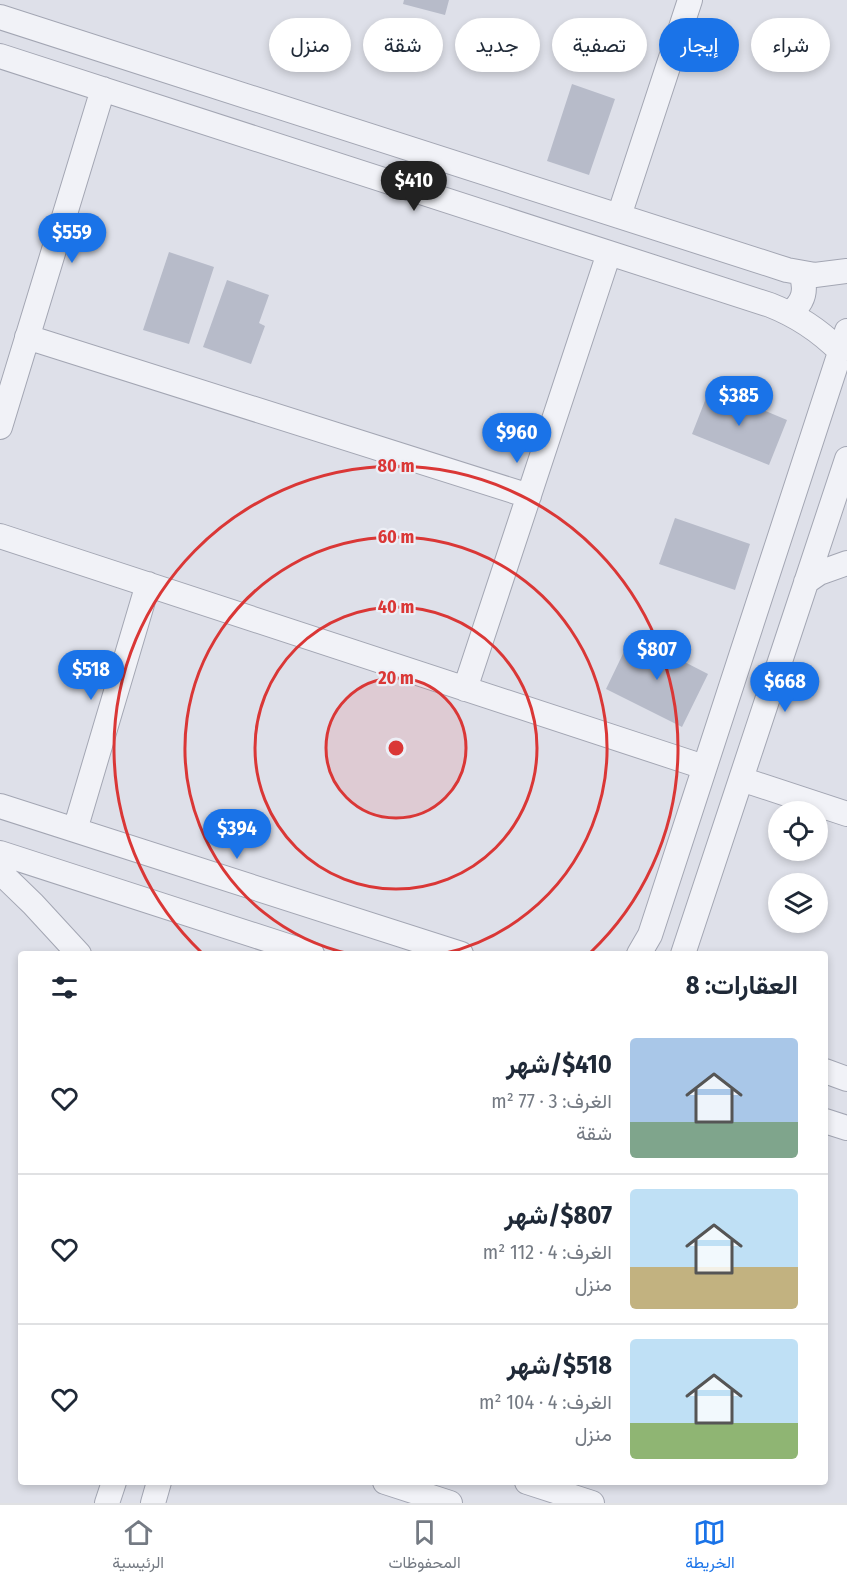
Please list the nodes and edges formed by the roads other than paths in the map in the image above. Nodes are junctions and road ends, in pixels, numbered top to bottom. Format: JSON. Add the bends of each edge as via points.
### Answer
{"nodes":[{"id":1,"x":690,"y":0,"type":"edge"},
{"id":2,"x":0,"y":17,"type":"edge"},
{"id":3,"x":0,"y":56,"type":"edge"},
{"id":4,"x":103,"y":89,"type":"junction"},
{"id":5,"x":619,"y":216,"type":"junction"},
{"id":6,"x":609,"y":253,"type":"junction"},
{"id":7,"x":847,"y":271,"type":"edge"},
{"id":8,"x":801,"y":273,"type":"junction"},
{"id":9,"x":790,"y":313,"type":"junction"},
{"id":10,"x":27,"y":337,"type":"junction"},
{"id":11,"x":844,"y":341,"type":"edge"},
{"id":12,"x":0,"y":427,"type":"edge"},
{"id":13,"x":847,"y":459,"type":"edge"},
{"id":14,"x":529,"y":496,"type":"junction"},
{"id":15,"x":0,"y":536,"type":"edge"},
{"id":16,"x":847,"y":563,"type":"edge"},
{"id":17,"x":806,"y":582,"type":"junction"},
{"id":18,"x":148,"y":584,"type":"junction"},
{"id":19,"x":465,"y":689,"type":"junction"},
{"id":20,"x":704,"y":767,"type":"junction"},
{"id":21,"x":741,"y":779,"type":"junction"},
{"id":22,"x":0,"y":806,"type":"edge"},
{"id":23,"x":847,"y":814,"type":"edge"},
{"id":24,"x":75,"y":830,"type":"junction"},
{"id":25,"x":0,"y":853,"type":"edge"},
{"id":26,"x":0,"y":872,"type":"edge"},
{"id":27,"x":253,"y":944,"type":"edge"},
{"id":28,"x":644,"y":944,"type":"edge"},
{"id":29,"x":76,"y":951,"type":"edge"},
{"id":30,"x":294,"y":951,"type":"edge"},
{"id":31,"x":452,"y":951,"type":"edge"},
{"id":32,"x":672,"y":951,"type":"edge"},
{"id":33,"x":683,"y":951,"type":"edge"},
{"id":34,"x":828,"y":1072,"type":"edge"},
{"id":35,"x":847,"y":1078,"type":"edge"},
{"id":36,"x":828,"y":1122,"type":"edge"},
{"id":37,"x":847,"y":1128,"type":"edge"},
{"id":38,"x":113,"y":1485,"type":"edge"},
{"id":39,"x":158,"y":1485,"type":"edge"},
{"id":40,"x":394,"y":1485,"type":"edge"},
{"id":41,"x":536,"y":1485,"type":"edge"},
{"id":42,"x":107,"y":1503,"type":"edge"},
{"id":43,"x":153,"y":1503,"type":"edge"},
{"id":44,"x":450,"y":1503,"type":"edge"},
{"id":45,"x":592,"y":1503,"type":"edge"}],
"edges":[{"from":1,"to":5,"type":"street"},
{"from":2,"to":5,"type":"street"},
{"from":3,"to":4,"type":"street"},
{"from":4,"to":6,"type":"street"},
{"from":4,"to":10,"type":"street"},
{"from":5,"to":8,"type":"street"},
{"from":6,"to":9,"type":"street"},
{"from":6,"to":14,"type":"street"},
{"from":7,"to":8,"type":"street"},
{"from":8,"to":9,"type":"street","via":[[804,292]]},
{"from":9,"to":11,"type":"street"},
{"from":10,"to":12,"type":"street"},
{"from":10,"to":14,"type":"street"},
{"from":11,"to":20,"type":"street"},
{"from":13,"to":17,"type":"street"},
{"from":14,"to":19,"type":"street"},
{"from":15,"to":18,"type":"street"},
{"from":16,"to":17,"type":"street"},
{"from":17,"to":21,"type":"street"},
{"from":18,"to":19,"type":"street"},
{"from":18,"to":24,"type":"street"},
{"from":19,"to":20,"type":"street"},
{"from":20,"to":28,"type":"street"},
{"from":21,"to":23,"type":"street"},
{"from":21,"to":33,"type":"street"},
{"from":22,"to":24,"type":"street"},
{"from":24,"to":31,"type":"street"},
{"from":25,"to":27,"type":"street"},
{"from":26,"to":29,"type":"street"},
{"from":27,"to":30,"type":"street"},
{"from":28,"to":32,"type":"street"},
{"from":34,"to":35,"type":"street"},
{"from":36,"to":37,"type":"street"},
{"from":38,"to":42,"type":"street"},
{"from":39,"to":43,"type":"street"},
{"from":40,"to":44,"type":"street"},
{"from":41,"to":45,"type":"street"}]}
